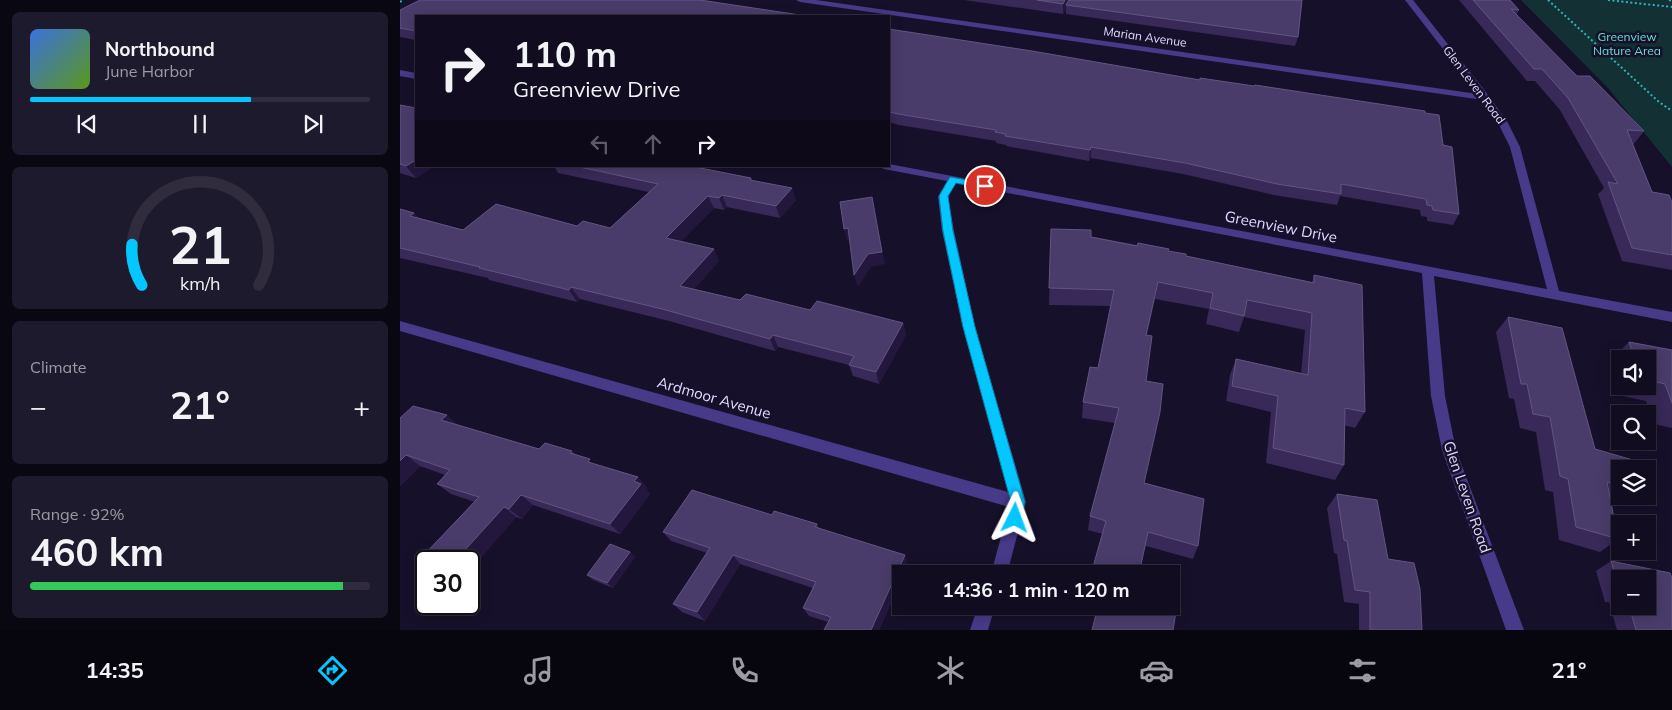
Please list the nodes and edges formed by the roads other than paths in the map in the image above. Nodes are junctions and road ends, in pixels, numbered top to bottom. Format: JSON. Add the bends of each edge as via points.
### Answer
{"nodes":[{"id":1,"x":800,"y":0,"type":"edge"},
{"id":2,"x":1409,"y":0,"type":"edge"},
{"id":3,"x":400,"y":73,"type":"edge"},
{"id":4,"x":415,"y":76,"type":"edge"},
{"id":5,"x":1486,"y":98,"type":"junction"},
{"id":6,"x":889,"y":167,"type":"edge"},
{"id":7,"x":953,"y":180,"type":"junction"},
{"id":8,"x":1428,"y":271,"type":"junction"},
{"id":9,"x":1554,"y":294,"type":"junction"},
{"id":10,"x":1672,"y":317,"type":"edge"},
{"id":11,"x":400,"y":326,"type":"edge"},
{"id":12,"x":1018,"y":502,"type":"junction"},
{"id":13,"x":1002,"y":565,"type":"edge"},
{"id":14,"x":984,"y":615,"type":"edge"},
{"id":15,"x":979,"y":630,"type":"edge"},
{"id":16,"x":1515,"y":630,"type":"edge"}],
"edges":[{"from":1,"to":5,"type":"street","name":"Marian Avenue"},
{"from":2,"to":5,"type":"street","name":"Glen Leven Road"},
{"from":3,"to":4,"type":"street"},
{"from":5,"to":9,"type":"street","name":"Glen Leven Road","via":[[1515,147]]},
{"from":6,"to":7,"type":"street","name":"Greenview Drive"},
{"from":7,"to":8,"type":"street","name":"Greenview Drive"},
{"from":7,"to":12,"type":"street","via":[[943,196],[948,231],[969,327]]},
{"from":8,"to":9,"type":"street","name":"Greenview Drive"},
{"from":8,"to":16,"type":"street","name":"Glen Leven Road","via":[[1438,396],[1449,450]]},
{"from":9,"to":10,"type":"street","name":"Greenview Drive"},
{"from":11,"to":12,"type":"street","name":"Ardmoor Avenue"},
{"from":12,"to":13,"type":"street"},
{"from":14,"to":15,"type":"street"}]}
